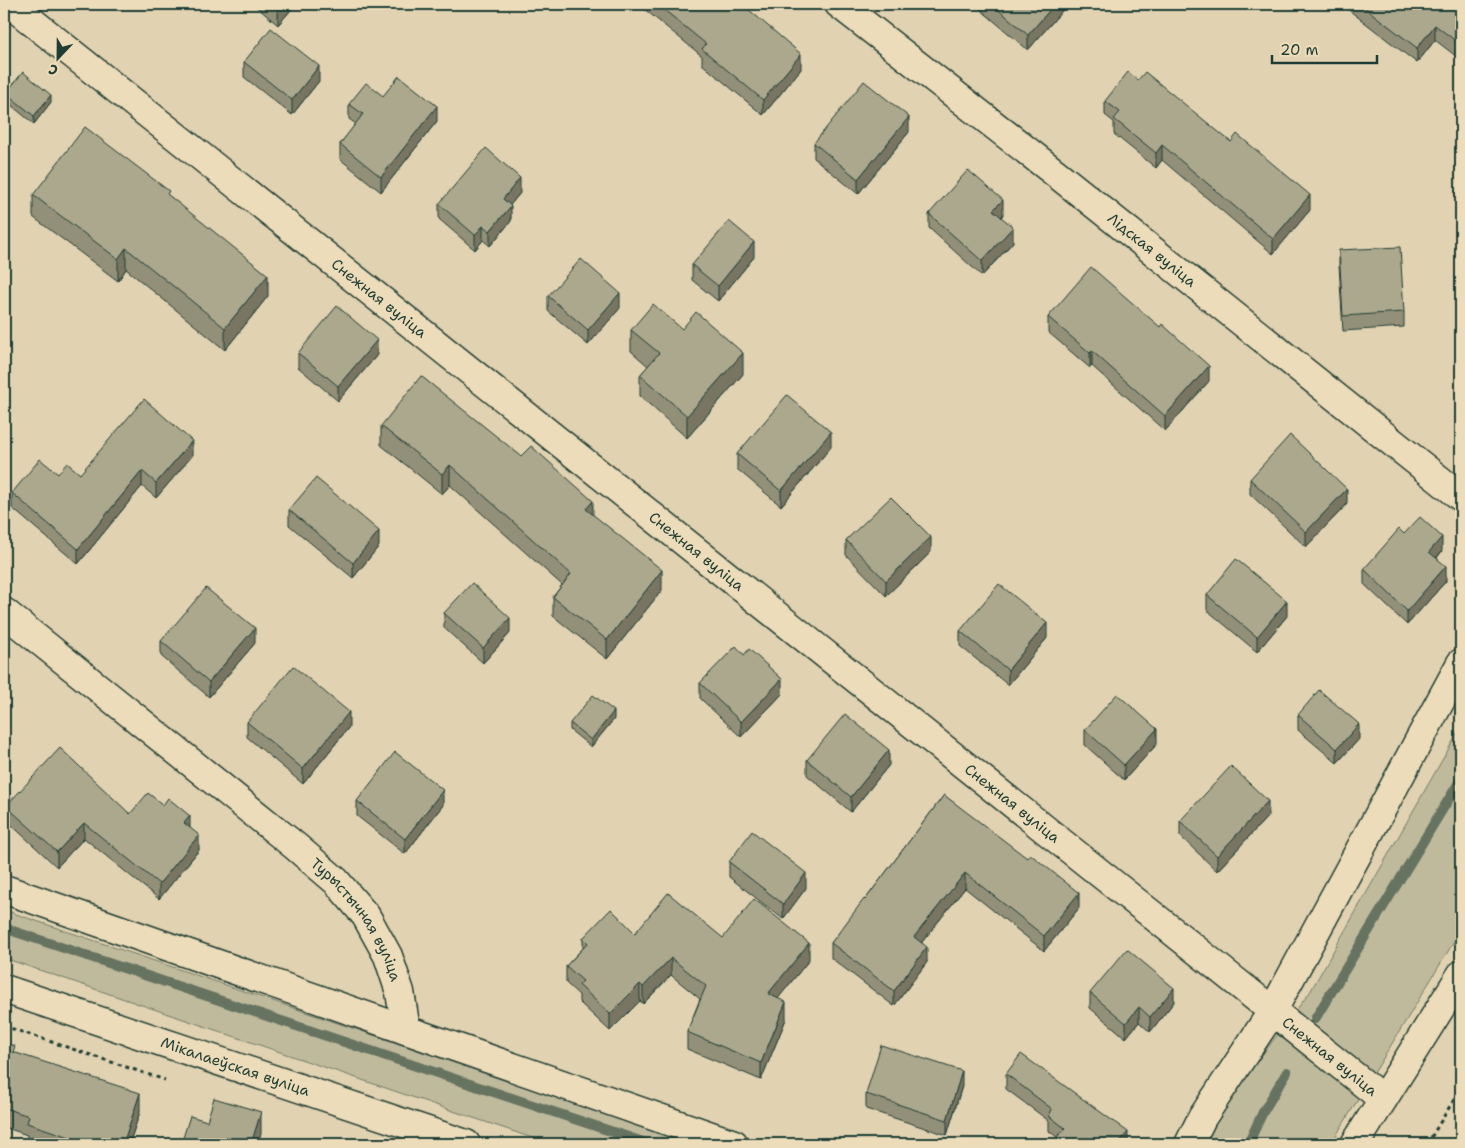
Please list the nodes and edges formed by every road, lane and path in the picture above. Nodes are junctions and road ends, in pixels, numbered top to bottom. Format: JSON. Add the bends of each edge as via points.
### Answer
{"nodes":[{"id":1,"x":10,"y":4,"type":"edge"},
{"id":2,"x":839,"y":4,"type":"edge"},
{"id":3,"x":1461,"y":497,"type":"edge"},
{"id":4,"x":4,"y":612,"type":"edge"},
{"id":5,"x":1461,"y":663,"type":"edge"},
{"id":6,"x":4,"y":889,"type":"edge"},
{"id":7,"x":1461,"y":975,"type":"edge"},
{"id":8,"x":4,"y":989,"type":"edge"},
{"id":9,"x":1272,"y":1012,"type":"junction"},
{"id":10,"x":406,"y":1030,"type":"junction"},
{"id":11,"x":1461,"y":1088,"type":"edge"},
{"id":12,"x":1383,"y":1099,"type":"junction"},
{"id":13,"x":466,"y":1144,"type":"edge"},
{"id":14,"x":734,"y":1144,"type":"edge"},
{"id":15,"x":1189,"y":1144,"type":"edge"},
{"id":16,"x":1355,"y":1144,"type":"edge"},
{"id":17,"x":1426,"y":1144,"type":"edge"}],
"edges":[{"from":1,"to":9,"type":"street","name":"Снежная вуліца"},
{"from":2,"to":3,"type":"street","name":"Лідская вуліца","via":[[1058,174]]},
{"from":4,"to":10,"type":"street","name":"Турыстычная вуліца","via":[[336,881],[366,916],[388,956],[400,992]]},
{"from":5,"to":9,"type":"street"},
{"from":6,"to":10,"type":"street"},
{"from":7,"to":12,"type":"street"},
{"from":8,"to":13,"type":"street","name":"Мікалаеўская вуліца"},
{"from":9,"to":12,"type":"street","name":"Снежная вуліца"},
{"from":9,"to":15,"type":"street","via":[[1202,1118]]},
{"from":10,"to":14,"type":"street"},
{"from":11,"to":17,"type":"path"},
{"from":12,"to":16,"type":"street"}]}
